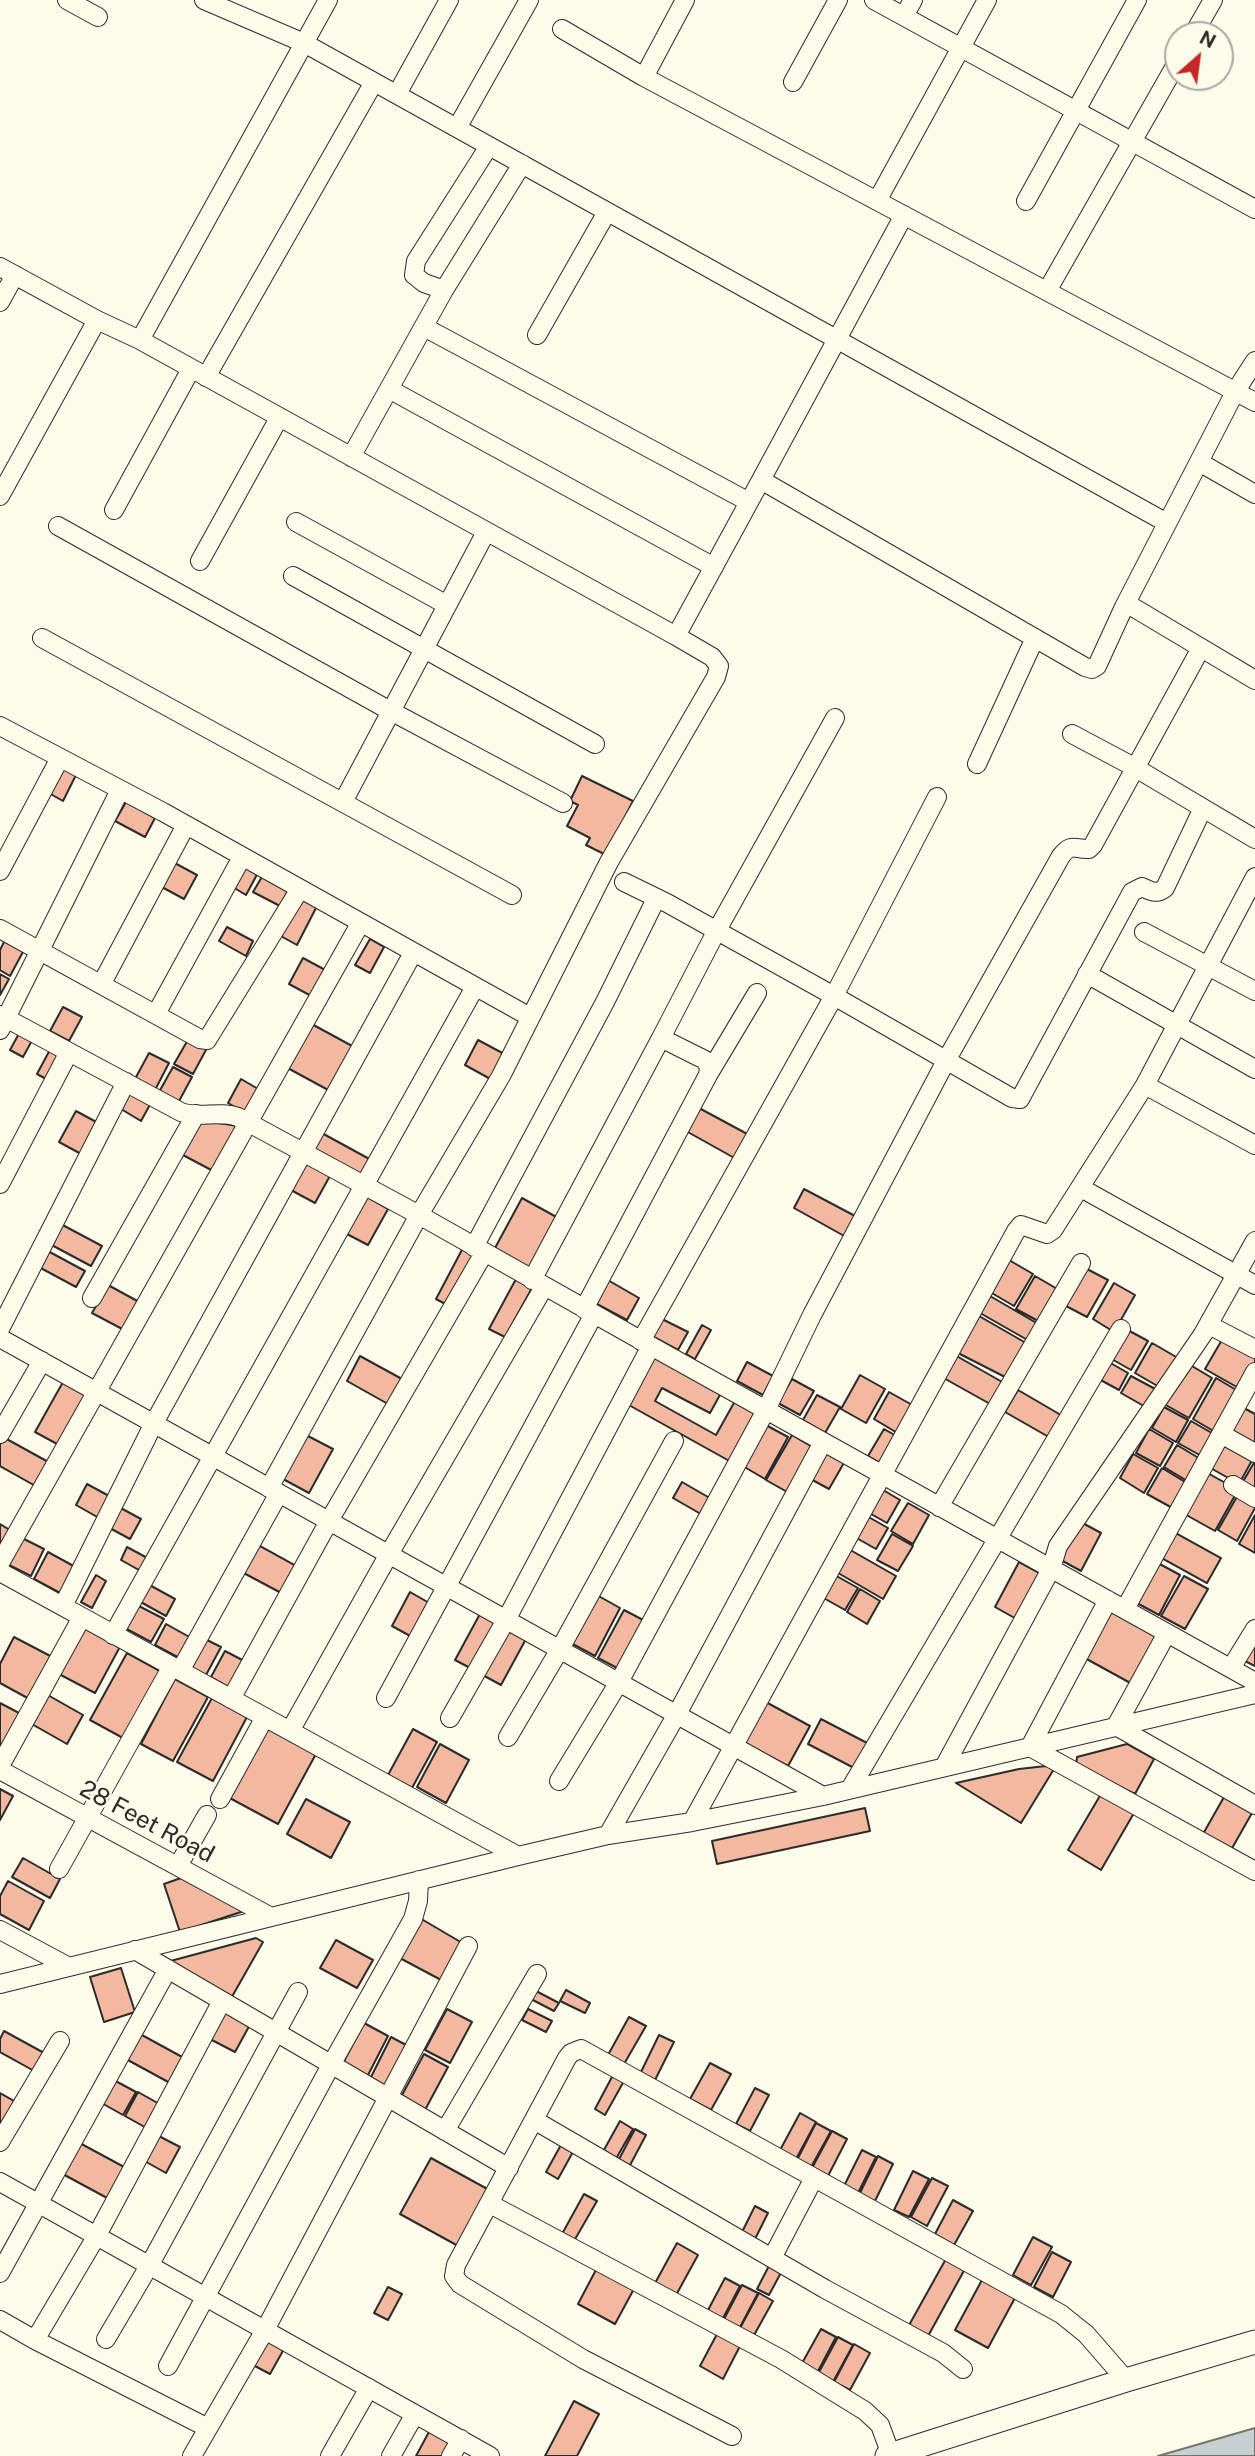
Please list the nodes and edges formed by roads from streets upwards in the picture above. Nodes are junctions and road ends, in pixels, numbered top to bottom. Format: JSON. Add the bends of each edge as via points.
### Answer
{"nodes":[{"id":1,"x":67,"y":0,"type":"edge"},
{"id":2,"x":204,"y":0,"type":"edge"},
{"id":3,"x":328,"y":0,"type":"edge"},
{"id":4,"x":449,"y":0,"type":"edge"},
{"id":5,"x":529,"y":0,"type":"edge"},
{"id":6,"x":685,"y":0,"type":"edge"},
{"id":7,"x":838,"y":0,"type":"edge"},
{"id":8,"x":874,"y":0,"type":"edge"},
{"id":9,"x":987,"y":0,"type":"edge"},
{"id":10,"x":1137,"y":0,"type":"edge"},
{"id":11,"x":1213,"y":0,"type":"edge"},
{"id":12,"x":908,"y":8,"type":"edge"},
{"id":13,"x":98,"y":17,"type":"dead end"},
{"id":14,"x":1201,"y":21,"type":"edge"},
{"id":15,"x":562,"y":29,"type":"dead end"},
{"id":16,"x":304,"y":43,"type":"junction"},
{"id":17,"x":961,"y":48,"type":"junction"},
{"id":18,"x":644,"y":76,"type":"junction"},
{"id":19,"x":374,"y":82,"type":"junction"},
{"id":20,"x":793,"y":82,"type":"dead end"},
{"id":21,"x":1164,"y":86,"type":"edge"},
{"id":22,"x":397,"y":94,"type":"junction"},
{"id":23,"x":1077,"y":111,"type":"junction"},
{"id":24,"x":457,"y":128,"type":"junction"},
{"id":25,"x":1132,"y":142,"type":"junction"},
{"id":26,"x":489,"y":146,"type":"junction"},
{"id":27,"x":522,"y":164,"type":"junction"},
{"id":28,"x":877,"y":201,"type":"junction"},
{"id":29,"x":1026,"y":201,"type":"dead end"},
{"id":30,"x":1255,"y":209,"type":"edge"},
{"id":31,"x":607,"y":212,"type":"junction"},
{"id":32,"x":904,"y":215,"type":"junction"},
{"id":33,"x":8,"y":271,"type":"edge"},
{"id":34,"x":444,"y":290,"type":"junction"},
{"id":35,"x":1047,"y":291,"type":"junction"},
{"id":36,"x":0,"y":302,"type":"edge"},
{"id":37,"x":97,"y":320,"type":"junction"},
{"id":38,"x":424,"y":327,"type":"junction"},
{"id":39,"x":537,"y":335,"type":"dead end"},
{"id":40,"x":140,"y":340,"type":"junction"},
{"id":41,"x":838,"y":340,"type":"junction"},
{"id":42,"x":1255,"y":361,"type":"edge"},
{"id":43,"x":198,"y":373,"type":"junction"},
{"id":44,"x":389,"y":389,"type":"junction"},
{"id":45,"x":1235,"y":392,"type":"junction"},
{"id":46,"x":1255,"y":402,"type":"edge"},
{"id":47,"x":279,"y":418,"type":"junction"},
{"id":48,"x":351,"y":457,"type":"junction"},
{"id":49,"x":1199,"y":462,"type":"junction"},
{"id":50,"x":761,"y":480,"type":"junction"},
{"id":51,"x":1255,"y":494,"type":"edge"},
{"id":52,"x":0,"y":496,"type":"edge"},
{"id":53,"x":749,"y":502,"type":"junction"},
{"id":54,"x":114,"y":510,"type":"dead end"},
{"id":55,"x":296,"y":522,"type":"dead end"},
{"id":56,"x":1167,"y":523,"type":"junction"},
{"id":57,"x":58,"y":526,"type":"dead end"},
{"id":58,"x":486,"y":532,"type":"junction"},
{"id":59,"x":200,"y":561,"type":"dead end"},
{"id":60,"x":714,"y":567,"type":"junction"},
{"id":61,"x":293,"y":576,"type":"dead end"},
{"id":62,"x":1126,"y":603,"type":"junction"},
{"id":63,"x":447,"y":605,"type":"junction"},
{"id":64,"x":676,"y":636,"type":"junction"},
{"id":65,"x":42,"y":638,"type":"dead end"},
{"id":66,"x":1035,"y":638,"type":"junction"},
{"id":67,"x":424,"y":648,"type":"junction"},
{"id":68,"x":1201,"y":648,"type":"junction"},
{"id":69,"x":1255,"y":680,"type":"edge"},
{"id":70,"x":390,"y":711,"type":"junction"},
{"id":71,"x":835,"y":718,"type":"dead end"},
{"id":72,"x":0,"y":726,"type":"edge"},
{"id":73,"x":1072,"y":734,"type":"dead end"},
{"id":74,"x":594,"y":744,"type":"dead end"},
{"id":75,"x":60,"y":758,"type":"junction"},
{"id":76,"x":977,"y":764,"type":"dead end"},
{"id":77,"x":1134,"y":767,"type":"junction"},
{"id":78,"x":120,"y":790,"type":"junction"},
{"id":79,"x":937,"y":797,"type":"dead end"},
{"id":80,"x":343,"y":802,"type":"junction"},
{"id":81,"x":563,"y":803,"type":"dead end"},
{"id":82,"x":1203,"y":808,"type":"junction"},
{"id":83,"x":186,"y":825,"type":"junction"},
{"id":84,"x":1255,"y":839,"type":"edge"},
{"id":85,"x":242,"y":857,"type":"junction"},
{"id":86,"x":0,"y":871,"type":"edge"},
{"id":87,"x":1255,"y":877,"type":"edge"},
{"id":88,"x":624,"y":882,"type":"dead end"},
{"id":89,"x":300,"y":889,"type":"junction"},
{"id":90,"x":512,"y":895,"type":"dead end"},
{"id":91,"x":656,"y":899,"type":"junction"},
{"id":92,"x":360,"y":923,"type":"junction"},
{"id":93,"x":0,"y":929,"type":"edge"},
{"id":94,"x":716,"y":932,"type":"junction"},
{"id":95,"x":1144,"y":932,"type":"dead end"},
{"id":96,"x":41,"y":951,"type":"junction"},
{"id":97,"x":413,"y":953,"type":"junction"},
{"id":98,"x":1208,"y":966,"type":"junction"},
{"id":99,"x":1087,"y":974,"type":"junction"},
{"id":100,"x":102,"y":983,"type":"junction"},
{"id":101,"x":475,"y":987,"type":"junction"},
{"id":102,"x":1255,"y":991,"type":"edge"},
{"id":103,"x":757,"y":993,"type":"dead end"},
{"id":104,"x":834,"y":996,"type":"junction"},
{"id":105,"x":156,"y":1014,"type":"junction"},
{"id":106,"x":530,"y":1017,"type":"junction"},
{"id":107,"x":2,"y":1021,"type":"edge"},
{"id":108,"x":1177,"y":1025,"type":"junction"},
{"id":109,"x":661,"y":1038,"type":"junction"},
{"id":110,"x":69,"y":1052,"type":"junction"},
{"id":111,"x":947,"y":1059,"type":"junction"},
{"id":112,"x":1255,"y":1069,"type":"edge"},
{"id":113,"x":708,"y":1075,"type":"junction"},
{"id":114,"x":126,"y":1083,"type":"junction"},
{"id":115,"x":1145,"y":1085,"type":"junction"},
{"id":116,"x":196,"y":1114,"type":"junction"},
{"id":117,"x":248,"y":1123,"type":"junction"},
{"id":118,"x":1255,"y":1145,"type":"edge"},
{"id":119,"x":305,"y":1153,"type":"junction"},
{"id":120,"x":0,"y":1184,"type":"edge"},
{"id":121,"x":364,"y":1186,"type":"junction"},
{"id":122,"x":1082,"y":1188,"type":"junction"},
{"id":123,"x":419,"y":1215,"type":"junction"},
{"id":124,"x":1255,"y":1241,"type":"edge"},
{"id":125,"x":479,"y":1250,"type":"junction"},
{"id":126,"x":1081,"y":1262,"type":"dead end"},
{"id":127,"x":1237,"y":1275,"type":"junction"},
{"id":128,"x":538,"y":1283,"type":"junction"},
{"id":129,"x":1255,"y":1285,"type":"edge"},
{"id":130,"x":92,"y":1298,"type":"dead end"},
{"id":131,"x":589,"y":1312,"type":"junction"},
{"id":132,"x":1209,"y":1325,"type":"junction"},
{"id":133,"x":0,"y":1329,"type":"edge"},
{"id":134,"x":1121,"y":1329,"type":"dead end"},
{"id":135,"x":0,"y":1338,"type":"edge"},
{"id":136,"x":646,"y":1344,"type":"junction"},
{"id":137,"x":1255,"y":1349,"type":"edge"},
{"id":138,"x":42,"y":1361,"type":"junction"},
{"id":139,"x":1255,"y":1372,"type":"edge"},
{"id":140,"x":97,"y":1392,"type":"junction"},
{"id":141,"x":1249,"y":1397,"type":"edge"},
{"id":142,"x":766,"y":1410,"type":"junction"},
{"id":143,"x":153,"y":1423,"type":"junction"},
{"id":144,"x":0,"y":1434,"type":"edge"},
{"id":145,"x":1221,"y":1434,"type":"junction"},
{"id":146,"x":674,"y":1441,"type":"dead end"},
{"id":147,"x":824,"y":1442,"type":"junction"},
{"id":148,"x":1255,"y":1453,"type":"edge"},
{"id":149,"x":213,"y":1456,"type":"junction"},
{"id":150,"x":882,"y":1475,"type":"junction"},
{"id":151,"x":1233,"y":1485,"type":"dead end"},
{"id":152,"x":274,"y":1490,"type":"junction"},
{"id":153,"x":1255,"y":1498,"type":"edge"},
{"id":154,"x":939,"y":1507,"type":"junction"},
{"id":155,"x":329,"y":1521,"type":"junction"},
{"id":156,"x":997,"y":1539,"type":"junction"},
{"id":157,"x":389,"y":1554,"type":"junction"},
{"id":158,"x":0,"y":1563,"type":"edge"},
{"id":159,"x":1051,"y":1569,"type":"junction"},
{"id":160,"x":0,"y":1572,"type":"edge"},
{"id":161,"x":447,"y":1586,"type":"junction"},
{"id":162,"x":1108,"y":1600,"type":"junction"},
{"id":163,"x":63,"y":1606,"type":"junction"},
{"id":164,"x":1125,"y":1609,"type":"junction"},
{"id":165,"x":82,"y":1617,"type":"junction"},
{"id":166,"x":506,"y":1620,"type":"junction"},
{"id":167,"x":1255,"y":1629,"type":"edge"},
{"id":168,"x":1167,"y":1633,"type":"junction"},
{"id":169,"x":113,"y":1634,"type":"junction"},
{"id":170,"x":560,"y":1649,"type":"junction"},
{"id":171,"x":1231,"y":1668,"type":"junction"},
{"id":172,"x":176,"y":1669,"type":"junction"},
{"id":173,"x":619,"y":1682,"type":"junction"},
{"id":174,"x":1254,"y":1692,"type":"edge"},
{"id":175,"x":386,"y":1698,"type":"dead end"},
{"id":176,"x":231,"y":1699,"type":"junction"},
{"id":177,"x":677,"y":1714,"type":"junction"},
{"id":178,"x":265,"y":1717,"type":"junction"},
{"id":179,"x":450,"y":1718,"type":"dead end"},
{"id":180,"x":1116,"y":1726,"type":"junction"},
{"id":181,"x":290,"y":1731,"type":"junction"},
{"id":182,"x":508,"y":1737,"type":"dead end"},
{"id":183,"x":733,"y":1746,"type":"junction"},
{"id":184,"x":1030,"y":1747,"type":"junction"},
{"id":185,"x":944,"y":1767,"type":"junction"},
{"id":186,"x":0,"y":1768,"type":"edge"},
{"id":187,"x":559,"y":1781,"type":"dead end"},
{"id":188,"x":850,"y":1789,"type":"junction"},
{"id":189,"x":823,"y":1796,"type":"junction"},
{"id":190,"x":220,"y":1799,"type":"dead end"},
{"id":191,"x":1255,"y":1805,"type":"edge"},
{"id":192,"x":207,"y":1815,"type":"dead end"},
{"id":193,"x":87,"y":1817,"type":"junction"},
{"id":194,"x":692,"y":1822,"type":"junction"},
{"id":195,"x":608,"y":1835,"type":"junction"},
{"id":196,"x":518,"y":1856,"type":"junction"},
{"id":197,"x":178,"y":1866,"type":"junction"},
{"id":198,"x":59,"y":1869,"type":"dead end"},
{"id":199,"x":1255,"y":1871,"type":"edge"},
{"id":200,"x":419,"y":1880,"type":"junction"},
{"id":201,"x":271,"y":1917,"type":"junction"},
{"id":202,"x":0,"y":1930,"type":"edge"},
{"id":203,"x":468,"y":1946,"type":"dead end"},
{"id":204,"x":135,"y":1950,"type":"junction"},
{"id":205,"x":69,"y":1967,"type":"junction"},
{"id":206,"x":167,"y":1969,"type":"junction"},
{"id":207,"x":537,"y":1975,"type":"dead end"},
{"id":208,"x":3,"y":1981,"type":"edge"},
{"id":209,"x":298,"y":1992,"type":"dead end"},
{"id":210,"x":222,"y":2001,"type":"junction"},
{"id":211,"x":275,"y":2033,"type":"junction"},
{"id":212,"x":60,"y":2041,"type":"dead end"},
{"id":213,"x":331,"y":2064,"type":"junction"},
{"id":214,"x":387,"y":2098,"type":"junction"},
{"id":215,"x":534,"y":2120,"type":"junction"},
{"id":216,"x":445,"y":2132,"type":"junction"},
{"id":217,"x":0,"y":2142,"type":"edge"},
{"id":218,"x":509,"y":2168,"type":"junction"},
{"id":219,"x":814,"y":2178,"type":"junction"},
{"id":220,"x":0,"y":2182,"type":"edge"},
{"id":221,"x":38,"y":2204,"type":"junction"},
{"id":222,"x":490,"y":2204,"type":"junction"},
{"id":223,"x":96,"y":2237,"type":"junction"},
{"id":224,"x":772,"y":2258,"type":"junction"},
{"id":225,"x":149,"y":2266,"type":"junction"},
{"id":226,"x":0,"y":2273,"type":"edge"},
{"id":227,"x":206,"y":2297,"type":"junction"},
{"id":228,"x":0,"y":2320,"type":"edge"},
{"id":229,"x":265,"y":2330,"type":"junction"},
{"id":230,"x":106,"y":2339,"type":"dead end"},
{"id":231,"x":34,"y":2340,"type":"junction"},
{"id":232,"x":1255,"y":2342,"type":"edge"},
{"id":233,"x":168,"y":2366,"type":"dead end"},
{"id":234,"x":963,"y":2369,"type":"dead end"},
{"id":235,"x":1126,"y":2380,"type":"junction"},
{"id":236,"x":369,"y":2388,"type":"junction"},
{"id":237,"x":415,"y":2414,"type":"junction"},
{"id":238,"x":208,"y":2428,"type":"junction"},
{"id":239,"x":732,"y":2437,"type":"dead end"},
{"id":240,"x":461,"y":2440,"type":"junction"},
{"id":241,"x":889,"y":2455,"type":"edge"},
{"id":242,"x":192,"y":2456,"type":"edge"},
{"id":243,"x":330,"y":2456,"type":"edge"},
{"id":244,"x":391,"y":2456,"type":"edge"},
{"id":245,"x":451,"y":2456,"type":"edge"},
{"id":246,"x":490,"y":2456,"type":"edge"}],
"edges":[{"from":1,"to":13,"type":"street"},
{"from":2,"to":16,"type":"street"},
{"from":3,"to":16,"type":"street"},
{"from":4,"to":22,"type":"street"},
{"from":5,"to":24,"type":"street"},
{"from":6,"to":18,"type":"street"},
{"from":7,"to":20,"type":"street"},
{"from":8,"to":12,"type":"street"},
{"from":9,"to":17,"type":"street"},
{"from":10,"to":23,"type":"street"},
{"from":11,"to":14,"type":"street"},
{"from":12,"to":17,"type":"street"},
{"from":15,"to":18,"type":"street"},
{"from":16,"to":19,"type":"street"},
{"from":16,"to":40,"type":"street"},
{"from":17,"to":23,"type":"street"},
{"from":17,"to":28,"type":"street"},
{"from":18,"to":28,"type":"street"},
{"from":19,"to":22,"type":"street"},
{"from":19,"to":43,"type":"street"},
{"from":21,"to":25,"type":"street"},
{"from":22,"to":24,"type":"street"},
{"from":23,"to":25,"type":"street"},
{"from":23,"to":29,"type":"street"},
{"from":24,"to":26,"type":"street"},
{"from":25,"to":30,"type":"street"},
{"from":25,"to":35,"type":"street"},
{"from":26,"to":27,"type":"street"},
{"from":26,"to":34,"type":"street","via":[[416,261],[414,275]]},
{"from":27,"to":31,"type":"street"},
{"from":27,"to":34,"type":"street"},
{"from":28,"to":32,"type":"street"},
{"from":31,"to":39,"type":"street"},
{"from":31,"to":41,"type":"street"},
{"from":32,"to":35,"type":"street"},
{"from":32,"to":41,"type":"street"},
{"from":33,"to":36,"type":"street"},
{"from":33,"to":37,"type":"street"},
{"from":34,"to":38,"type":"street"},
{"from":35,"to":45,"type":"street"},
{"from":37,"to":40,"type":"street"},
{"from":37,"to":52,"type":"street"},
{"from":38,"to":44,"type":"street"},
{"from":38,"to":53,"type":"street"},
{"from":40,"to":43,"type":"street"},
{"from":41,"to":50,"type":"street"},
{"from":41,"to":56,"type":"street"},
{"from":42,"to":45,"type":"street"},
{"from":43,"to":47,"type":"street"},
{"from":43,"to":54,"type":"street"},
{"from":44,"to":48,"type":"street"},
{"from":44,"to":60,"type":"street"},
{"from":45,"to":46,"type":"street"},
{"from":45,"to":49,"type":"street"},
{"from":47,"to":48,"type":"street"},
{"from":47,"to":59,"type":"street"},
{"from":48,"to":58,"type":"street"},
{"from":49,"to":51,"type":"street"},
{"from":49,"to":56,"type":"street"},
{"from":50,"to":53,"type":"street"},
{"from":50,"to":66,"type":"street"},
{"from":53,"to":60,"type":"street"},
{"from":55,"to":63,"type":"street"},
{"from":56,"to":62,"type":"street"},
{"from":57,"to":70,"type":"street"},
{"from":58,"to":63,"type":"street"},
{"from":58,"to":64,"type":"street"},
{"from":60,"to":64,"type":"street"},
{"from":61,"to":67,"type":"street"},
{"from":62,"to":66,"type":"street","via":[[1092,669]]},
{"from":62,"to":68,"type":"street"},
{"from":63,"to":67,"type":"street"},
{"from":64,"to":106,"type":"street","via":[[712,657],[719,666],[716,677],[609,862]]},
{"from":65,"to":80,"type":"street"},
{"from":66,"to":76,"type":"street"},
{"from":67,"to":70,"type":"street"},
{"from":67,"to":74,"type":"street"},
{"from":68,"to":69,"type":"street"},
{"from":68,"to":77,"type":"street"},
{"from":70,"to":80,"type":"street"},
{"from":70,"to":81,"type":"street"},
{"from":71,"to":94,"type":"street"},
{"from":72,"to":75,"type":"street"},
{"from":73,"to":77,"type":"street"},
{"from":75,"to":78,"type":"street"},
{"from":75,"to":86,"type":"street"},
{"from":77,"to":82,"type":"street"},
{"from":77,"to":111,"type":"street","via":[[1093,845],[1067,849],[1061,856]]},
{"from":78,"to":83,"type":"street"},
{"from":78,"to":96,"type":"street"},
{"from":79,"to":104,"type":"street"},
{"from":80,"to":90,"type":"street"},
{"from":82,"to":84,"type":"street"},
{"from":82,"to":99,"type":"street","via":[[1165,888],[1153,892],[1142,887],[1132,892]]},
{"from":83,"to":85,"type":"street"},
{"from":83,"to":100,"type":"street"},
{"from":85,"to":89,"type":"street"},
{"from":85,"to":105,"type":"street"},
{"from":87,"to":98,"type":"street"},
{"from":88,"to":91,"type":"street"},
{"from":89,"to":92,"type":"street"},
{"from":89,"to":105,"type":"street","via":[[209,1037],[200,1039]]},
{"from":91,"to":94,"type":"street"},
{"from":91,"to":125,"type":"street"},
{"from":92,"to":97,"type":"street"},
{"from":92,"to":117,"type":"street"},
{"from":93,"to":96,"type":"street"},
{"from":94,"to":104,"type":"street"},
{"from":94,"to":109,"type":"street"},
{"from":95,"to":98,"type":"street"},
{"from":96,"to":100,"type":"street"},
{"from":96,"to":107,"type":"street"},
{"from":97,"to":101,"type":"street"},
{"from":97,"to":119,"type":"street"},
{"from":98,"to":102,"type":"street"},
{"from":98,"to":108,"type":"street"},
{"from":99,"to":108,"type":"street"},
{"from":99,"to":111,"type":"street","via":[[1020,1099]]},
{"from":100,"to":105,"type":"street"},
{"from":101,"to":106,"type":"street"},
{"from":101,"to":121,"type":"street"},
{"from":103,"to":113,"type":"street"},
{"from":104,"to":111,"type":"street"},
{"from":104,"to":136,"type":"street"},
{"from":106,"to":123,"type":"street","via":[[501,1076]]},
{"from":107,"to":110,"type":"street"},
{"from":108,"to":112,"type":"street"},
{"from":108,"to":115,"type":"street"},
{"from":109,"to":113,"type":"street","via":[[705,1060]]},
{"from":109,"to":128,"type":"street"},
{"from":110,"to":114,"type":"street"},
{"from":110,"to":120,"type":"street"},
{"from":111,"to":142,"type":"street"},
{"from":113,"to":131,"type":"street"},
{"from":114,"to":116,"type":"street","via":[[181,1112]]},
{"from":114,"to":133,"type":"street"},
{"from":115,"to":118,"type":"street"},
{"from":115,"to":122,"type":"street"},
{"from":116,"to":117,"type":"street","via":[[230,1114]]},
{"from":116,"to":130,"type":"street"},
{"from":117,"to":119,"type":"street"},
{"from":117,"to":140,"type":"street"},
{"from":119,"to":121,"type":"street"},
{"from":119,"to":143,"type":"street"},
{"from":121,"to":123,"type":"street"},
{"from":121,"to":149,"type":"street"},
{"from":122,"to":127,"type":"street"},
{"from":122,"to":150,"type":"street","via":[[1047,1234],[1021,1225],[1016,1231]]},
{"from":123,"to":125,"type":"street"},
{"from":123,"to":152,"type":"street"},
{"from":124,"to":127,"type":"street"},
{"from":125,"to":128,"type":"street"},
{"from":125,"to":155,"type":"street"},
{"from":126,"to":154,"type":"street"},
{"from":127,"to":129,"type":"street"},
{"from":127,"to":132,"type":"street"},
{"from":128,"to":131,"type":"street"},
{"from":128,"to":157,"type":"street"},
{"from":131,"to":136,"type":"street"},
{"from":131,"to":161,"type":"street"},
{"from":132,"to":137,"type":"street"},
{"from":132,"to":159,"type":"street","via":[[1077,1516],[1058,1546]]},
{"from":134,"to":156,"type":"street"},
{"from":135,"to":138,"type":"street"},
{"from":136,"to":142,"type":"street"},
{"from":136,"to":166,"type":"street"},
{"from":138,"to":140,"type":"street"},
{"from":138,"to":144,"type":"street"},
{"from":139,"to":141,"type":"street"},
{"from":140,"to":143,"type":"street"},
{"from":140,"to":158,"type":"street"},
{"from":141,"to":145,"type":"street"},
{"from":142,"to":147,"type":"street"},
{"from":142,"to":173,"type":"street"},
{"from":143,"to":149,"type":"street"},
{"from":143,"to":163,"type":"street"},
{"from":145,"to":148,"type":"street"},
{"from":145,"to":164,"type":"street"},
{"from":146,"to":170,"type":"street"},
{"from":147,"to":150,"type":"street"},
{"from":147,"to":177,"type":"street"},
{"from":149,"to":152,"type":"street"},
{"from":149,"to":169,"type":"street"},
{"from":150,"to":154,"type":"street"},
{"from":150,"to":183,"type":"street"},
{"from":151,"to":153,"type":"street"},
{"from":152,"to":155,"type":"street"},
{"from":152,"to":172,"type":"street"},
{"from":154,"to":156,"type":"street"},
{"from":155,"to":157,"type":"street"},
{"from":155,"to":176,"type":"street"},
{"from":156,"to":159,"type":"street"},
{"from":156,"to":188,"type":"street"},
{"from":157,"to":161,"type":"street"},
{"from":157,"to":181,"type":"street"},
{"from":159,"to":162,"type":"street"},
{"from":159,"to":185,"type":"street"},
{"from":160,"to":163,"type":"street"},
{"from":161,"to":166,"type":"street"},
{"from":161,"to":175,"type":"street"},
{"from":162,"to":164,"type":"street"},
{"from":162,"to":184,"type":"street"},
{"from":163,"to":165,"type":"street"},
{"from":164,"to":168,"type":"street"},
{"from":165,"to":169,"type":"street"},
{"from":165,"to":186,"type":"street"},
{"from":166,"to":170,"type":"street"},
{"from":166,"to":179,"type":"street"},
{"from":167,"to":171,"type":"street"},
{"from":168,"to":171,"type":"street"},
{"from":168,"to":180,"type":"street"},
{"from":169,"to":172,"type":"street"},
{"from":170,"to":173,"type":"street"},
{"from":170,"to":182,"type":"street"},
{"from":171,"to":174,"type":"street"},
{"from":172,"to":176,"type":"street"},
{"from":172,"to":193,"type":"street"},
{"from":173,"to":177,"type":"street"},
{"from":173,"to":187,"type":"street"},
{"from":174,"to":180,"type":"street"},
{"from":176,"to":178,"type":"street"},
{"from":177,"to":183,"type":"street"},
{"from":177,"to":195,"type":"street"},
{"from":178,"to":181,"type":"street"},
{"from":178,"to":190,"type":"street"},
{"from":180,"to":184,"type":"street"},
{"from":180,"to":191,"type":"street"},
{"from":181,"to":196,"type":"street"},
{"from":183,"to":189,"type":"street"},
{"from":183,"to":194,"type":"street"},
{"from":184,"to":185,"type":"street"},
{"from":184,"to":199,"type":"street"},
{"from":185,"to":188,"type":"street"},
{"from":186,"to":193,"type":"street","name":"28 Feet Road"},
{"from":188,"to":189,"type":"street"},
{"from":189,"to":194,"type":"street"},
{"from":192,"to":197,"type":"street"},
{"from":193,"to":197,"type":"street","name":"28 Feet Road"},
{"from":193,"to":198,"type":"street"},
{"from":194,"to":195,"type":"street"},
{"from":195,"to":196,"type":"street"},
{"from":196,"to":200,"type":"street"},
{"from":197,"to":201,"type":"street","name":"28 Feet Road"},
{"from":200,"to":201,"type":"street"},
{"from":200,"to":213,"type":"street","via":[[413,1919]]},
{"from":201,"to":204,"type":"street"},
{"from":202,"to":205,"type":"street"},
{"from":203,"to":214,"type":"street"},
{"from":204,"to":205,"type":"street"},
{"from":204,"to":206,"type":"street"},
{"from":205,"to":208,"type":"street"},
{"from":206,"to":210,"type":"street"},
{"from":206,"to":221,"type":"street"},
{"from":207,"to":216,"type":"street"},
{"from":209,"to":211,"type":"street"},
{"from":210,"to":211,"type":"street"},
{"from":210,"to":223,"type":"street"},
{"from":211,"to":213,"type":"street"},
{"from":211,"to":225,"type":"street"},
{"from":212,"to":217,"type":"street"},
{"from":213,"to":214,"type":"street"},
{"from":213,"to":227,"type":"street"},
{"from":214,"to":216,"type":"street"},
{"from":214,"to":229,"type":"street"},
{"from":215,"to":218,"type":"street"},
{"from":215,"to":219,"type":"street","via":[[567,2058],[581,2049]]},
{"from":215,"to":224,"type":"street"},
{"from":216,"to":218,"type":"street"},
{"from":218,"to":222,"type":"street"},
{"from":219,"to":224,"type":"street"},
{"from":219,"to":235,"type":"street","via":[[1060,2314],[1086,2334]]},
{"from":220,"to":221,"type":"street"},
{"from":221,"to":223,"type":"street"},
{"from":221,"to":226,"type":"street"},
{"from":222,"to":239,"type":"street","via":[[454,2270],[456,2280],[583,2359]]},
{"from":222,"to":241,"type":"street","via":[[781,2359],[865,2411],[880,2426]]},
{"from":223,"to":225,"type":"street"},
{"from":223,"to":231,"type":"street"},
{"from":224,"to":234,"type":"street","via":[[943,2353]]},
{"from":225,"to":227,"type":"street"},
{"from":225,"to":230,"type":"street"},
{"from":227,"to":229,"type":"street"},
{"from":227,"to":233,"type":"street"},
{"from":228,"to":231,"type":"street"},
{"from":229,"to":236,"type":"street"},
{"from":229,"to":238,"type":"street"},
{"from":231,"to":238,"type":"street"},
{"from":232,"to":235,"type":"street"},
{"from":235,"to":241,"type":"street"},
{"from":236,"to":237,"type":"street"},
{"from":236,"to":243,"type":"street"},
{"from":237,"to":240,"type":"street"},
{"from":237,"to":244,"type":"street"},
{"from":238,"to":242,"type":"street"},
{"from":240,"to":245,"type":"street"},
{"from":240,"to":246,"type":"street"}]}
